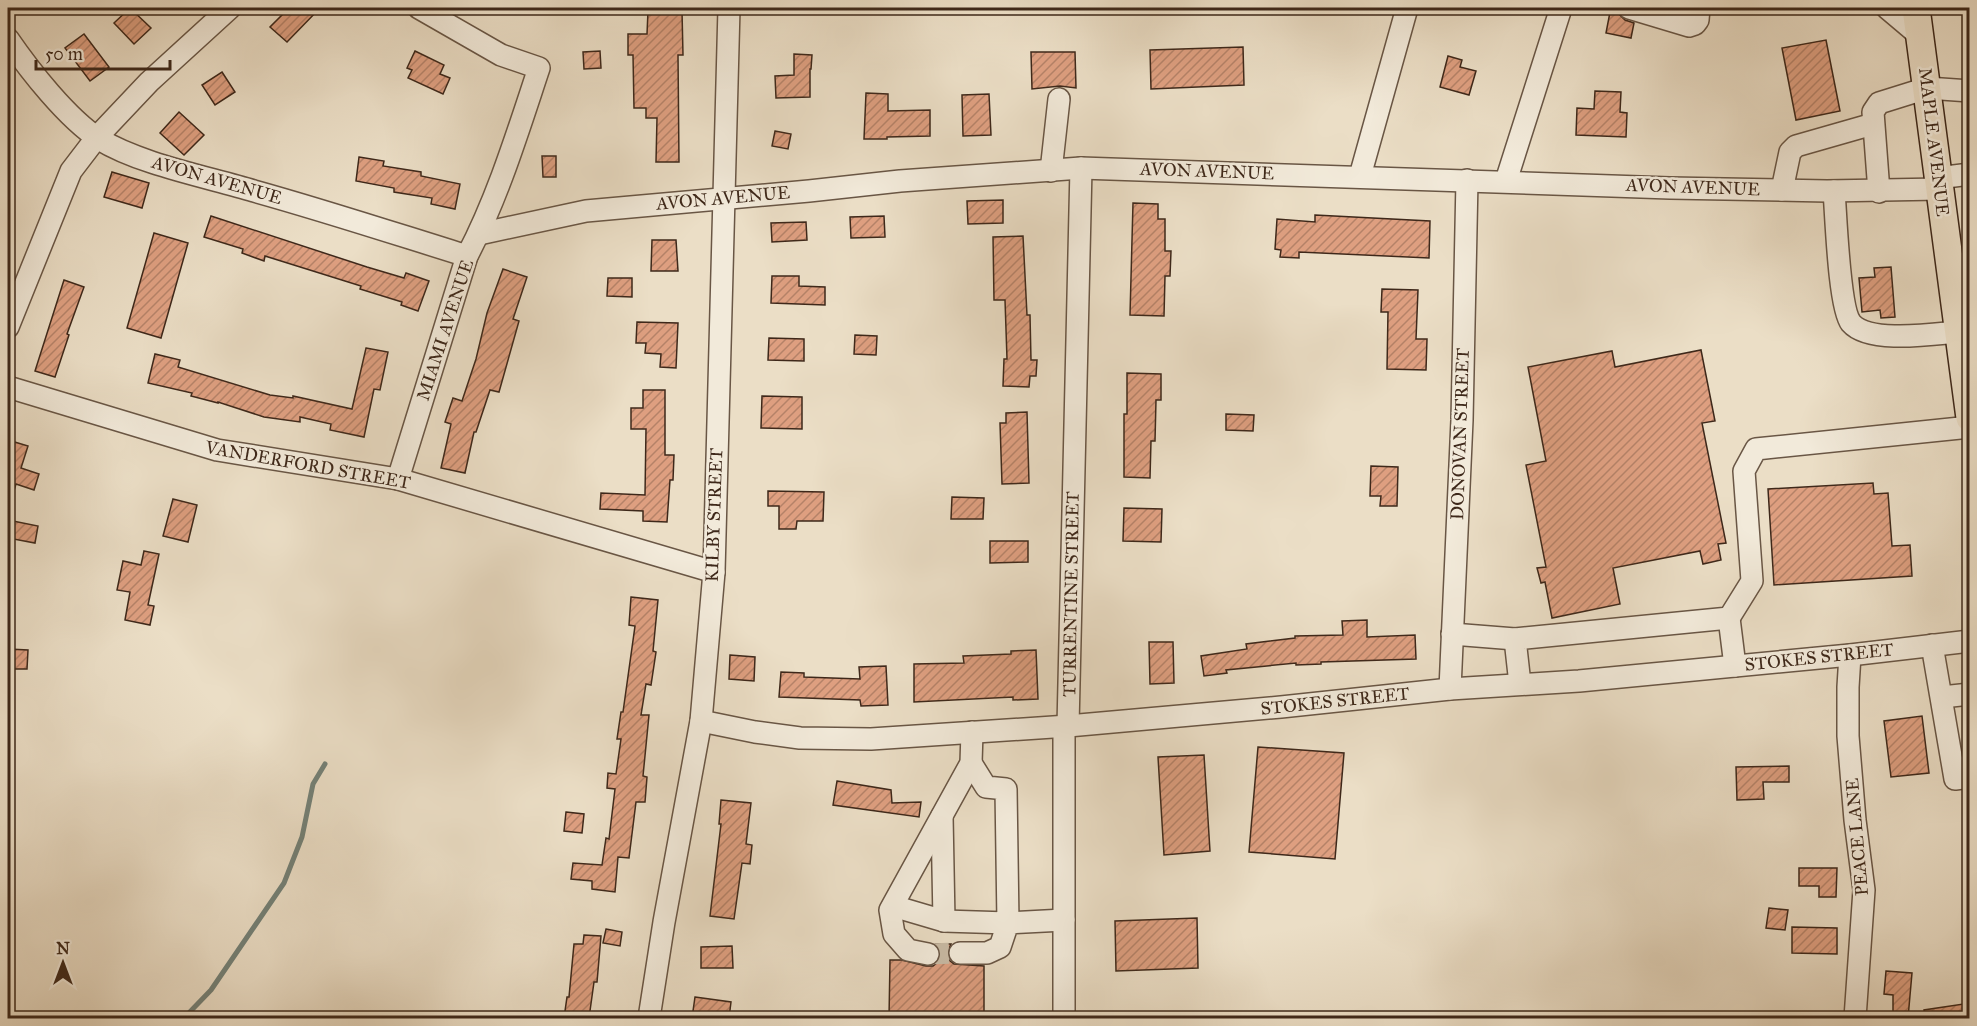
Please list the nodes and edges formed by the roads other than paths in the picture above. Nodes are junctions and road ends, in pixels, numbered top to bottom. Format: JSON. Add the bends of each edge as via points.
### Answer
{"nodes":[{"id":1,"x":230,"y":8,"type":"edge"},
{"id":2,"x":419,"y":8,"type":"edge"},
{"id":3,"x":729,"y":8,"type":"edge"},
{"id":4,"x":1407,"y":8,"type":"edge"},
{"id":5,"x":1561,"y":8,"type":"edge"},
{"id":6,"x":1629,"y":8,"type":"edge"},
{"id":7,"x":1699,"y":8,"type":"edge"},
{"id":8,"x":1887,"y":8,"type":"edge"},
{"id":9,"x":1916,"y":8,"type":"edge"},
{"id":10,"x":1919,"y":35,"type":"junction"},
{"id":11,"x":8,"y":39,"type":"edge"},
{"id":12,"x":1927,"y":88,"type":"junction"},
{"id":13,"x":1970,"y":92,"type":"edge"},
{"id":14,"x":1059,"y":99,"type":"dead end"},
{"id":15,"x":1874,"y":124,"type":"junction"},
{"id":16,"x":97,"y":137,"type":"junction"},
{"id":17,"x":1081,"y":168,"type":"junction"},
{"id":18,"x":1051,"y":171,"type":"junction"},
{"id":19,"x":1970,"y":174,"type":"edge"},
{"id":20,"x":1360,"y":176,"type":"junction"},
{"id":21,"x":1467,"y":180,"type":"junction"},
{"id":22,"x":1506,"y":181,"type":"junction"},
{"id":23,"x":1939,"y":184,"type":"junction"},
{"id":24,"x":1782,"y":190,"type":"junction"},
{"id":25,"x":1834,"y":191,"type":"junction"},
{"id":26,"x":1879,"y":192,"type":"junction"},
{"id":27,"x":724,"y":199,"type":"junction"},
{"id":28,"x":479,"y":234,"type":"junction"},
{"id":29,"x":467,"y":256,"type":"junction"},
{"id":30,"x":1961,"y":275,"type":"edge"},
{"id":31,"x":8,"y":327,"type":"edge"},
{"id":32,"x":1959,"y":332,"type":"junction"},
{"id":33,"x":8,"y":387,"type":"edge"},
{"id":34,"x":1970,"y":418,"type":"edge"},
{"id":35,"x":1970,"y":427,"type":"edge"},
{"id":36,"x":398,"y":479,"type":"junction"},
{"id":37,"x":714,"y":572,"type":"junction"},
{"id":38,"x":1729,"y":618,"type":"junction"},
{"id":39,"x":1452,"y":634,"type":"junction"},
{"id":40,"x":1515,"y":639,"type":"junction"},
{"id":41,"x":1970,"y":641,"type":"edge"},
{"id":42,"x":1932,"y":645,"type":"junction"},
{"id":43,"x":1850,"y":655,"type":"junction"},
{"id":44,"x":1735,"y":666,"type":"junction"},
{"id":45,"x":1520,"y":684,"type":"junction"},
{"id":46,"x":1450,"y":689,"type":"junction"},
{"id":47,"x":1970,"y":694,"type":"edge"},
{"id":48,"x":1942,"y":697,"type":"junction"},
{"id":49,"x":701,"y":720,"type":"junction"},
{"id":50,"x":1068,"y":726,"type":"junction"},
{"id":51,"x":972,"y":732,"type":"junction"},
{"id":52,"x":971,"y":763,"type":"junction"},
{"id":53,"x":1970,"y":777,"type":"edge"},
{"id":54,"x":942,"y":816,"type":"junction"},
{"id":55,"x":893,"y":906,"type":"junction"},
{"id":56,"x":1064,"y":920,"type":"junction"},
{"id":57,"x":944,"y":921,"type":"junction"},
{"id":58,"x":1008,"y":923,"type":"junction"},
{"id":59,"x":960,"y":953,"type":"tunnel mouth"},
{"id":60,"x":928,"y":954,"type":"tunnel mouth"},
{"id":61,"x":649,"y":1018,"type":"edge"},
{"id":62,"x":1064,"y":1018,"type":"edge"},
{"id":63,"x":1855,"y":1018,"type":"edge"}],
"edges":[{"from":1,"to":16,"type":"street","via":[[149,82]]},
{"from":2,"to":28,"type":"street","name":"MIAMI AVENUE","via":[[501,55],[539,68]]},
{"from":3,"to":27,"type":"street","name":"KILBY STREET"},
{"from":4,"to":20,"type":"street"},
{"from":5,"to":22,"type":"street"},
{"from":6,"to":7,"type":"street","via":[[1689,26],[1698,20]]},
{"from":8,"to":10,"type":"street"},
{"from":9,"to":10,"type":"main road","name":"MAPLE AVENUE"},
{"from":10,"to":12,"type":"main road","name":"MAPLE AVENUE"},
{"from":11,"to":16,"type":"street","name":"AVON AVENUE","via":[[69,115]]},
{"from":12,"to":13,"type":"street"},
{"from":12,"to":15,"type":"street","via":[[1880,103],[1873,112]]},
{"from":12,"to":23,"type":"main road","name":"MAPLE AVENUE"},
{"from":14,"to":18,"type":"street"},
{"from":15,"to":24,"type":"street","via":[[1796,146],[1790,152]]},
{"from":15,"to":26,"type":"street"},
{"from":16,"to":29,"type":"street","name":"AVON AVENUE","via":[[146,160]]},
{"from":16,"to":31,"type":"street","via":[[71,171]]},
{"from":17,"to":18,"type":"street","name":"AVON AVENUE"},
{"from":17,"to":20,"type":"street","name":"AVON AVENUE"},
{"from":17,"to":50,"type":"street","name":"TURRENTINE STREET"},
{"from":18,"to":27,"type":"street","name":"AVON AVENUE"},
{"from":19,"to":23,"type":"street","name":"AVON AVENUE"},
{"from":20,"to":21,"type":"street","name":"AVON AVENUE"},
{"from":21,"to":22,"type":"street","name":"AVON AVENUE"},
{"from":21,"to":39,"type":"street","name":"DONOVAN STREET"},
{"from":22,"to":24,"type":"street","name":"AVON AVENUE"},
{"from":23,"to":26,"type":"street","name":"AVON AVENUE"},
{"from":23,"to":30,"type":"main road","name":"MAPLE AVENUE"},
{"from":24,"to":25,"type":"street","name":"AVON AVENUE"},
{"from":25,"to":26,"type":"street","name":"AVON AVENUE"},
{"from":25,"to":32,"type":"street","via":[[1843,302],[1851,323],[1870,334]]},
{"from":27,"to":28,"type":"street","name":"AVON AVENUE","via":[[586,211]]},
{"from":27,"to":37,"type":"street","name":"KILBY STREET"},
{"from":28,"to":29,"type":"street","name":"MIAMI AVENUE"},
{"from":29,"to":36,"type":"street","name":"MIAMI AVENUE"},
{"from":30,"to":32,"type":"main road","name":"MAPLE AVENUE"},
{"from":32,"to":34,"type":"main road","name":"MAPLE AVENUE"},
{"from":33,"to":36,"type":"street","name":"VANDERFORD STREET","via":[[217,450]]},
{"from":35,"to":38,"type":"street","via":[[1756,449],[1744,471],[1752,581]]},
{"from":36,"to":37,"type":"street","name":"VANDERFORD STREET"},
{"from":37,"to":49,"type":"street","name":"KILBY STREET"},
{"from":38,"to":40,"type":"street"},
{"from":38,"to":44,"type":"street"},
{"from":39,"to":40,"type":"street"},
{"from":39,"to":46,"type":"street","name":"DONOVAN STREET"},
{"from":40,"to":45,"type":"street"},
{"from":41,"to":42,"type":"street","name":"STOKES STREET"},
{"from":42,"to":43,"type":"street","name":"STOKES STREET"},
{"from":42,"to":48,"type":"street"},
{"from":43,"to":44,"type":"street","name":"STOKES STREET"},
{"from":43,"to":63,"type":"street","name":"PEACE LANE","via":[[1848,736],[1864,890]]},
{"from":44,"to":45,"type":"street","name":"STOKES STREET"},
{"from":45,"to":46,"type":"street","name":"STOKES STREET"},
{"from":46,"to":50,"type":"street","name":"STOKES STREET"},
{"from":47,"to":48,"type":"street"},
{"from":48,"to":53,"type":"street","via":[[1955,779]]},
{"from":49,"to":51,"type":"street","name":"STOKES STREET","via":[[755,732],[823,740]]},
{"from":49,"to":61,"type":"street","name":"KILBY STREET"},
{"from":50,"to":51,"type":"street","name":"STOKES STREET"},
{"from":50,"to":56,"type":"street","name":"TURRENTINE STREET","via":[[1064,730]]},
{"from":51,"to":52,"type":"street"},
{"from":52,"to":54,"type":"street"},
{"from":52,"to":58,"type":"street","via":[[986,787],[1006,789]]},
{"from":54,"to":55,"type":"street"},
{"from":54,"to":57,"type":"street"},
{"from":55,"to":57,"type":"street"},
{"from":55,"to":60,"type":"street","via":[[890,910],[894,934],[908,950]]},
{"from":56,"to":58,"type":"street"},
{"from":56,"to":62,"type":"street","name":"TURRENTINE STREET"},
{"from":57,"to":58,"type":"street"},
{"from":58,"to":59,"type":"street","via":[[1000,946],[987,953]]}]}
